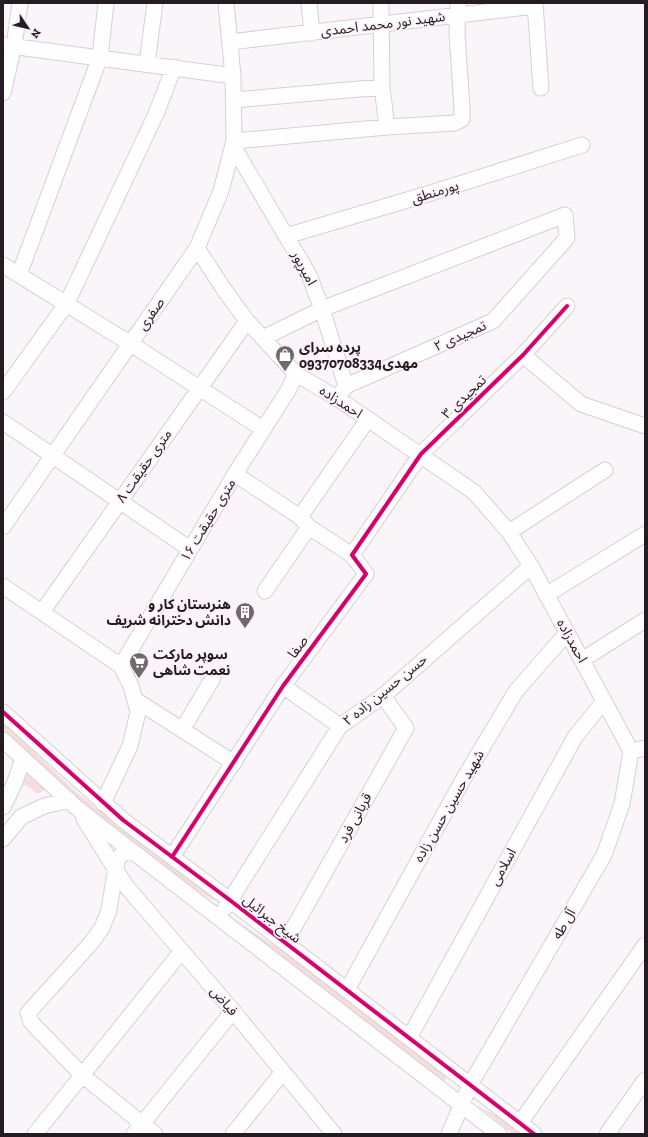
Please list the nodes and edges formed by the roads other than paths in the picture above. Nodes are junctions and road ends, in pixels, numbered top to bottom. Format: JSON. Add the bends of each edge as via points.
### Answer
{"nodes":[{"id":1,"x":20,"y":3,"type":"edge"},
{"id":2,"x":106,"y":3,"type":"edge"},
{"id":3,"x":155,"y":3,"type":"edge"},
{"id":4,"x":226,"y":3,"type":"edge"},
{"id":5,"x":309,"y":3,"type":"edge"},
{"id":6,"x":381,"y":3,"type":"edge"},
{"id":7,"x":535,"y":5,"type":"edge"},
{"id":8,"x":458,"y":9,"type":"edge"},
{"id":9,"x":381,"y":25,"type":"junction"},
{"id":10,"x":312,"y":33,"type":"junction"},
{"id":11,"x":230,"y":42,"type":"junction"},
{"id":12,"x":9,"y":46,"type":"edge"},
{"id":13,"x":100,"y":57,"type":"junction"},
{"id":14,"x":148,"y":64,"type":"junction"},
{"id":15,"x":174,"y":67,"type":"junction"},
{"id":16,"x":233,"y":76,"type":"junction"},
{"id":17,"x":382,"y":87,"type":"junction"},
{"id":18,"x":541,"y":88,"type":"dead end"},
{"id":19,"x":3,"y":93,"type":"edge"},
{"id":20,"x":234,"y":100,"type":"junction"},
{"id":21,"x":387,"y":127,"type":"junction"},
{"id":22,"x":233,"y":144,"type":"junction"},
{"id":23,"x":582,"y":145,"type":"dead end"},
{"id":24,"x":286,"y":236,"type":"junction"},
{"id":25,"x":197,"y":248,"type":"junction"},
{"id":26,"x":3,"y":265,"type":"edge"},
{"id":27,"x":19,"y":275,"type":"junction"},
{"id":28,"x":67,"y":303,"type":"junction"},
{"id":29,"x":567,"y":306,"type":"dead end"},
{"id":30,"x":322,"y":309,"type":"junction"},
{"id":31,"x":248,"y":321,"type":"junction"},
{"id":32,"x":263,"y":338,"type":"junction"},
{"id":33,"x":131,"y":344,"type":"junction"},
{"id":34,"x":523,"y":355,"type":"junction"},
{"id":35,"x":296,"y":374,"type":"junction"},
{"id":36,"x":199,"y":388,"type":"junction"},
{"id":37,"x":3,"y":392,"type":"edge"},
{"id":38,"x":342,"y":392,"type":"junction"},
{"id":39,"x":368,"y":419,"type":"junction"},
{"id":40,"x":3,"y":422,"type":"edge"},
{"id":41,"x":645,"y":426,"type":"edge"},
{"id":42,"x":263,"y":429,"type":"junction"},
{"id":43,"x":421,"y":454,"type":"junction"},
{"id":44,"x":54,"y":456,"type":"junction"},
{"id":45,"x":605,"y":470,"type":"dead end"},
{"id":46,"x":235,"y":474,"type":"junction"},
{"id":47,"x":120,"y":501,"type":"junction"},
{"id":48,"x":304,"y":522,"type":"junction"},
{"id":49,"x":3,"y":527,"type":"edge"},
{"id":50,"x":509,"y":532,"type":"junction"},
{"id":51,"x":645,"y":534,"type":"edge"},
{"id":52,"x":190,"y":549,"type":"junction"},
{"id":53,"x":352,"y":556,"type":"junction"},
{"id":54,"x":531,"y":566,"type":"junction"},
{"id":55,"x":3,"y":586,"type":"edge"},
{"id":56,"x":265,"y":591,"type":"dead end"},
{"id":57,"x":546,"y":595,"type":"junction"},
{"id":58,"x":42,"y":612,"type":"junction"},
{"id":59,"x":645,"y":620,"type":"edge"},
{"id":60,"x":567,"y":633,"type":"junction"},
{"id":61,"x":582,"y":660,"type":"junction"},
{"id":62,"x":120,"y":666,"type":"junction"},
{"id":63,"x":213,"y":678,"type":"dead end"},
{"id":64,"x":283,"y":686,"type":"junction"},
{"id":65,"x":383,"y":696,"type":"junction"},
{"id":66,"x":134,"y":699,"type":"junction"},
{"id":67,"x":604,"y":701,"type":"junction"},
{"id":68,"x":3,"y":712,"type":"edge"},
{"id":69,"x":340,"y":726,"type":"junction"},
{"id":70,"x":182,"y":730,"type":"junction"},
{"id":71,"x":3,"y":740,"type":"edge"},
{"id":72,"x":638,"y":750,"type":"edge"},
{"id":73,"x":23,"y":758,"type":"junction"},
{"id":74,"x":234,"y":763,"type":"junction"},
{"id":75,"x":103,"y":803,"type":"junction"},
{"id":76,"x":4,"y":805,"type":"edge"},
{"id":77,"x":73,"y":805,"type":"junction"},
{"id":78,"x":21,"y":817,"type":"junction"},
{"id":79,"x":3,"y":839,"type":"edge"},
{"id":80,"x":131,"y":851,"type":"junction"},
{"id":81,"x":172,"y":857,"type":"junction"},
{"id":82,"x":114,"y":868,"type":"junction"},
{"id":83,"x":231,"y":901,"type":"junction"},
{"id":84,"x":218,"y":916,"type":"junction"},
{"id":85,"x":285,"y":943,"type":"junction"},
{"id":86,"x":645,"y":944,"type":"edge"},
{"id":87,"x":181,"y":952,"type":"junction"},
{"id":88,"x":347,"y":990,"type":"junction"},
{"id":89,"x":233,"y":1011,"type":"junction"},
{"id":90,"x":408,"y":1038,"type":"junction"},
{"id":91,"x":282,"y":1072,"type":"junction"},
{"id":92,"x":82,"y":1075,"type":"junction"},
{"id":93,"x":645,"y":1080,"type":"edge"},
{"id":94,"x":470,"y":1085,"type":"junction"},
{"id":95,"x":461,"y":1104,"type":"junction"},
{"id":96,"x":520,"y":1123,"type":"junction"},
{"id":97,"x":138,"y":1129,"type":"edge"},
{"id":98,"x":35,"y":1134,"type":"edge"},
{"id":99,"x":155,"y":1134,"type":"edge"},
{"id":100,"x":233,"y":1134,"type":"edge"},
{"id":101,"x":333,"y":1134,"type":"edge"},
{"id":102,"x":449,"y":1134,"type":"edge"},
{"id":103,"x":499,"y":1134,"type":"edge"},
{"id":104,"x":534,"y":1134,"type":"edge"},
{"id":105,"x":606,"y":1134,"type":"edge"}],
"edges":[{"from":1,"to":12,"type":"street"},
{"from":2,"to":13,"type":"street"},
{"from":3,"to":14,"type":"street"},
{"from":4,"to":11,"type":"street","name":"صفری"},
{"from":5,"to":10,"type":"street"},
{"from":6,"to":9,"type":"street"},
{"from":7,"to":8,"type":"street","name":"شهید نور محمد احمدی"},
{"from":7,"to":18,"type":"street"},
{"from":8,"to":9,"type":"street","name":"شهید نور محمد احمدی"},
{"from":8,"to":21,"type":"street","via":[[462,119],[455,123]]},
{"from":9,"to":10,"type":"street","name":"شهید نور محمد احمدی"},
{"from":9,"to":17,"type":"street"},
{"from":10,"to":11,"type":"street","name":"شهید نور محمد احمدی"},
{"from":11,"to":16,"type":"street","name":"صفری"},
{"from":12,"to":13,"type":"street"},
{"from":12,"to":19,"type":"street"},
{"from":13,"to":14,"type":"street"},
{"from":13,"to":27,"type":"street"},
{"from":14,"to":15,"type":"street"},
{"from":15,"to":16,"type":"street"},
{"from":15,"to":28,"type":"street","via":[[156,114]]},
{"from":16,"to":20,"type":"street","name":"صفری"},
{"from":17,"to":20,"type":"street"},
{"from":17,"to":21,"type":"street"},
{"from":20,"to":22,"type":"street","name":"صفری"},
{"from":21,"to":22,"type":"street"},
{"from":22,"to":24,"type":"street","name":"امیرپور"},
{"from":22,"to":25,"type":"street","name":"صفری","via":[[221,191]]},
{"from":23,"to":24,"type":"street","name":"پورمنطق"},
{"from":24,"to":30,"type":"street","name":"امیرپور","via":[[310,275]]},
{"from":25,"to":31,"type":"street","name":"احمدزاده"},
{"from":25,"to":33,"type":"street","name":"صفری"},
{"from":26,"to":27,"type":"street"},
{"from":27,"to":28,"type":"street"},
{"from":28,"to":33,"type":"street"},
{"from":28,"to":37,"type":"street"},
{"from":29,"to":34,"type":"street","name":"تمجیدی ۳"},
{"from":30,"to":32,"type":"street"},
{"from":30,"to":38,"type":"street","name":"امیرپور"},
{"from":30,"to":38,"type":"street","name":"تمجیدی ۲","via":[[565,215],[568,238],[493,321]]},
{"from":31,"to":32,"type":"street","name":"احمدزاده"},
{"from":31,"to":36,"type":"street","name":"۸ متری حقیقت"},
{"from":32,"to":35,"type":"street","name":"احمدزاده"},
{"from":33,"to":36,"type":"street"},
{"from":33,"to":44,"type":"street","name":"صفری"},
{"from":34,"to":41,"type":"street","via":[[581,404]]},
{"from":34,"to":43,"type":"street","name":"تمجیدی ۳"},
{"from":35,"to":38,"type":"street","name":"احمدزاده"},
{"from":35,"to":42,"type":"street","name":"۱۶ متری حقیقت"},
{"from":36,"to":42,"type":"street"},
{"from":36,"to":47,"type":"street","name":"۸ متری حقیقت"},
{"from":38,"to":39,"type":"street","name":"احمدزاده"},
{"from":39,"to":43,"type":"street","name":"احمدزاده"},
{"from":39,"to":48,"type":"street"},
{"from":40,"to":44,"type":"street"},
{"from":42,"to":46,"type":"street","name":"۱۶ متری حقیقت"},
{"from":43,"to":50,"type":"street","name":"احمدزاده","via":[[474,492]]},
{"from":43,"to":53,"type":"street"},
{"from":44,"to":47,"type":"street"},
{"from":44,"to":49,"type":"street","name":"صفری"},
{"from":45,"to":50,"type":"street"},
{"from":46,"to":48,"type":"street"},
{"from":46,"to":52,"type":"street","name":"۱۶ متری حقیقت"},
{"from":47,"to":52,"type":"street"},
{"from":47,"to":58,"type":"street","name":"۸ متری حقیقت"},
{"from":48,"to":53,"type":"street"},
{"from":48,"to":56,"type":"street"},
{"from":50,"to":54,"type":"street","name":"احمدزاده"},
{"from":51,"to":57,"type":"street"},
{"from":52,"to":62,"type":"street","name":"۱۶ متری حقیقت"},
{"from":53,"to":64,"type":"street","name":"صفا","via":[[366,574]]},
{"from":54,"to":57,"type":"street","name":"احمدزاده"},
{"from":54,"to":65,"type":"street","name":"حسن حسین زاده ۲"},
{"from":55,"to":58,"type":"street"},
{"from":57,"to":60,"type":"street","name":"احمدزاده"},
{"from":58,"to":62,"type":"street"},
{"from":59,"to":61,"type":"street"},
{"from":60,"to":61,"type":"street","name":"احمدزاده"},
{"from":60,"to":88,"type":"street","name":"شهید حسین حسن زاده","via":[[516,691],[464,778]]},
{"from":61,"to":67,"type":"street","name":"احمدزاده"},
{"from":62,"to":66,"type":"street","via":[[131,686]]},
{"from":63,"to":70,"type":"street"},
{"from":64,"to":69,"type":"street"},
{"from":64,"to":74,"type":"street","name":"صفا"},
{"from":65,"to":69,"type":"street","name":"حسن حسین زاده ۲"},
{"from":65,"to":85,"type":"street","name":"قربانی فرد","via":[[406,728]]},
{"from":66,"to":70,"type":"street"},
{"from":66,"to":75,"type":"street","via":[[138,712],[130,746]]},
{"from":67,"to":72,"type":"street","name":"احمدزاده"},
{"from":67,"to":90,"type":"street","name":"اسلامی","via":[[575,737]]},
{"from":68,"to":75,"type":"street","name":"شیخ جبرائیل"},
{"from":69,"to":83,"type":"street","name":"حسن حسین زاده ۲"},
{"from":70,"to":74,"type":"street"},
{"from":71,"to":73,"type":"street"},
{"from":72,"to":94,"type":"street","name":"آل طه","via":[[604,855]]},
{"from":73,"to":76,"type":"street"},
{"from":73,"to":77,"type":"street"},
{"from":74,"to":81,"type":"street","name":"صفا"},
{"from":75,"to":81,"type":"street","name":"شیخ جبرائیل"},
{"from":76,"to":78,"type":"street","via":[[10,804],[18,810]]},
{"from":77,"to":78,"type":"street","via":[[44,806]]},
{"from":77,"to":80,"type":"street"},
{"from":77,"to":82,"type":"street","name":"فیاض"},
{"from":78,"to":79,"type":"street"},
{"from":80,"to":82,"type":"street","via":[[122,854]]},
{"from":80,"to":84,"type":"street"},
{"from":81,"to":83,"type":"street","name":"شیخ جبرائیل"},
{"from":82,"to":87,"type":"street","name":"فیاض"},
{"from":82,"to":92,"type":"street","via":[[109,910],[102,928],[28,1013],[31,1022]]},
{"from":83,"to":84,"type":"street","name":"حسن حسین زاده ۲"},
{"from":83,"to":85,"type":"street","name":"شیخ جبرائیل"},
{"from":84,"to":95,"type":"street"},
{"from":85,"to":88,"type":"street","name":"شیخ جبرائیل"},
{"from":86,"to":96,"type":"street"},
{"from":87,"to":89,"type":"street","name":"فیاض"},
{"from":87,"to":92,"type":"street"},
{"from":88,"to":90,"type":"street","name":"شیخ جبرائیل"},
{"from":89,"to":91,"type":"street","name":"فیاض"},
{"from":89,"to":97,"type":"street"},
{"from":90,"to":94,"type":"street","name":"شیخ جبرائیل"},
{"from":91,"to":100,"type":"street"},
{"from":91,"to":101,"type":"street","name":"فیاض"},
{"from":92,"to":97,"type":"street"},
{"from":92,"to":98,"type":"street"},
{"from":93,"to":105,"type":"street"},
{"from":94,"to":95,"type":"street","name":"آل طه"},
{"from":94,"to":96,"type":"street","name":"شیخ جبرائیل"},
{"from":95,"to":102,"type":"street","name":"آل طه"},
{"from":95,"to":103,"type":"street"},
{"from":96,"to":104,"type":"street","name":"شیخ جبرائیل"},
{"from":97,"to":99,"type":"street"}]}
